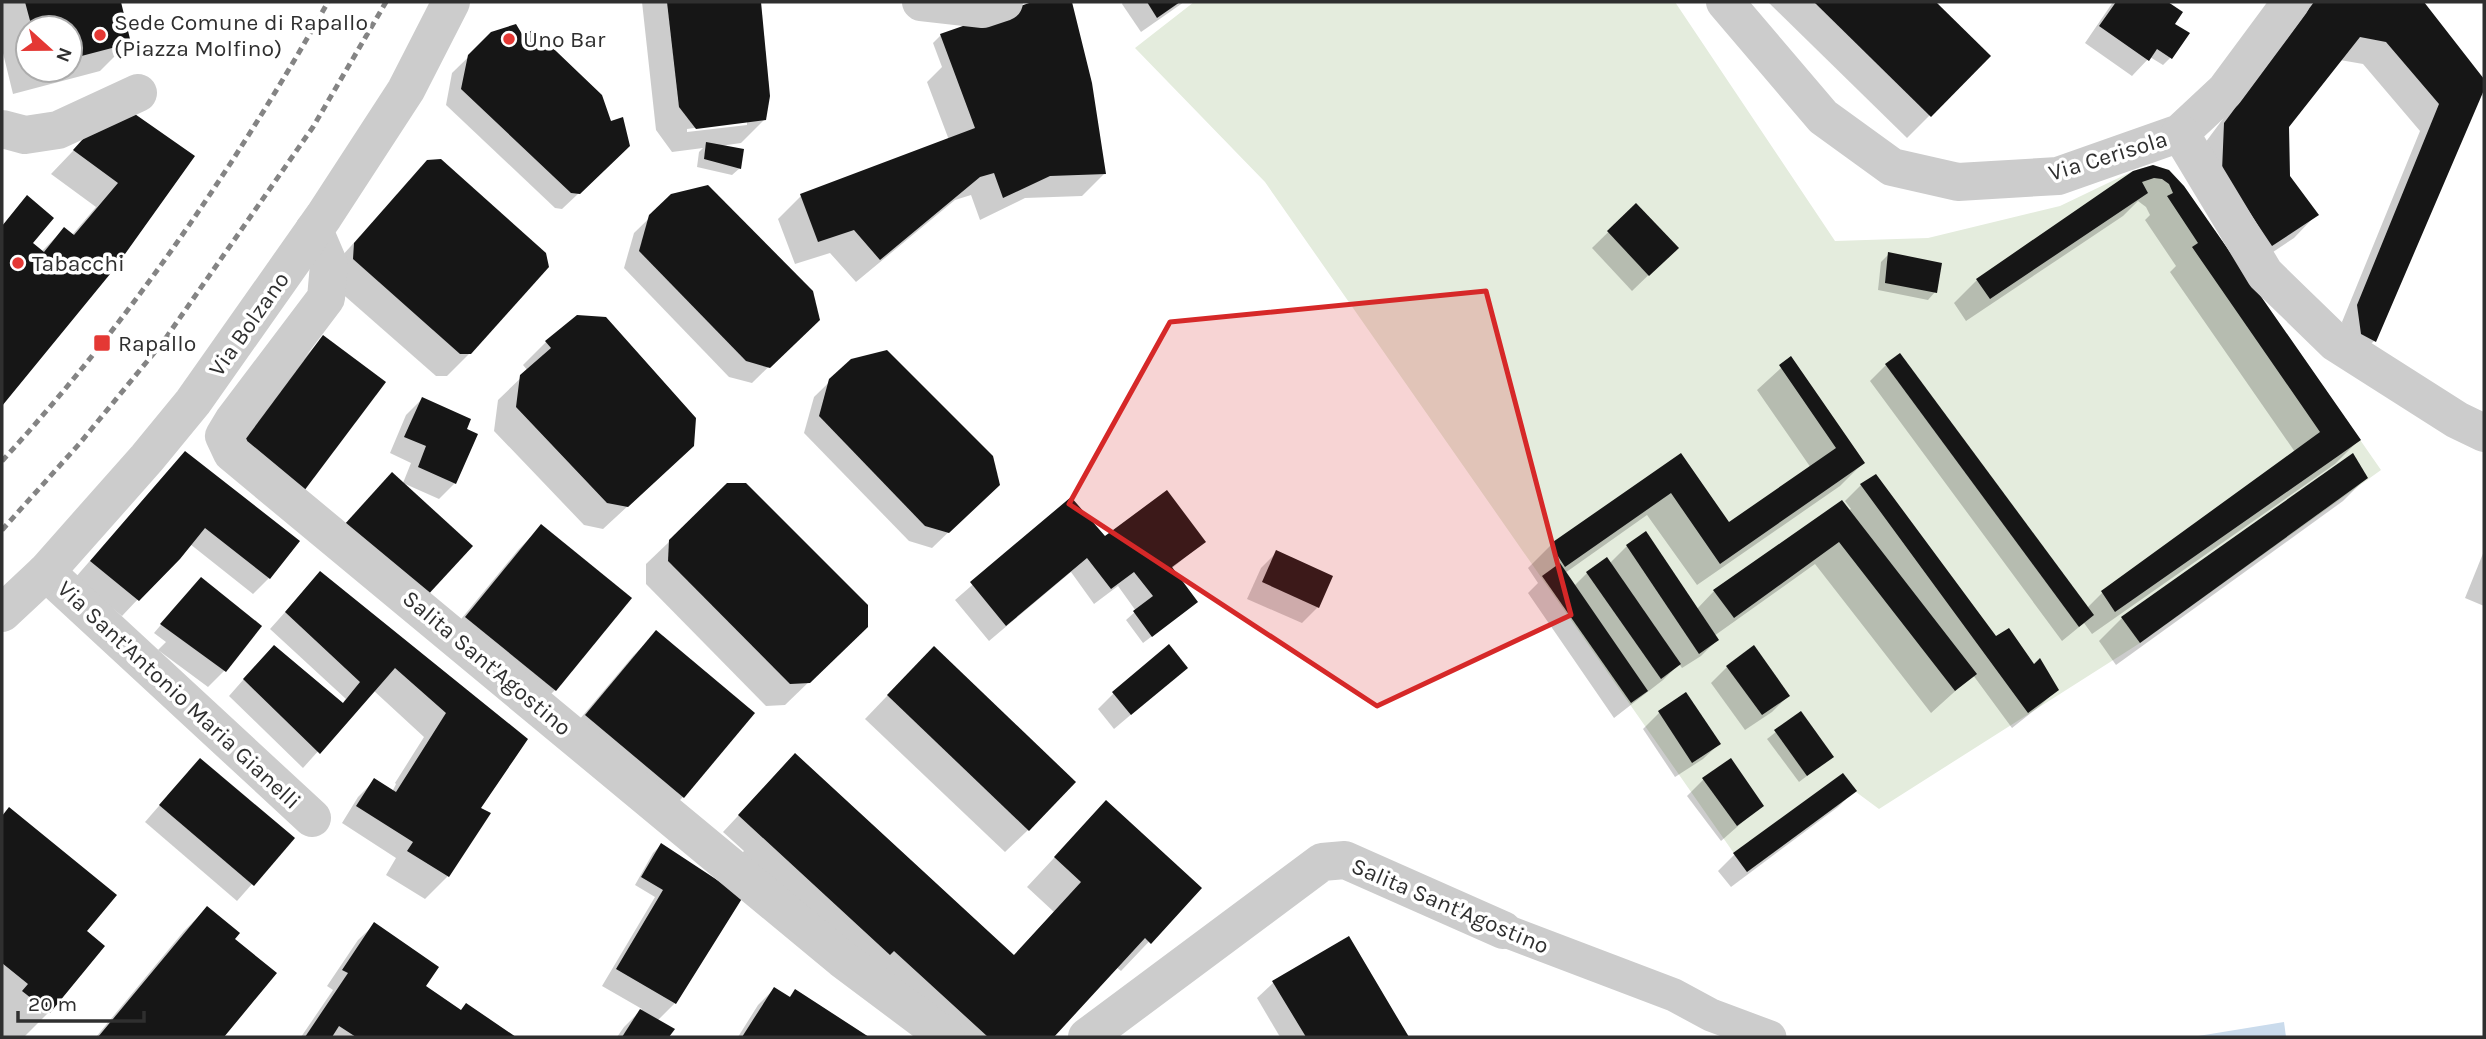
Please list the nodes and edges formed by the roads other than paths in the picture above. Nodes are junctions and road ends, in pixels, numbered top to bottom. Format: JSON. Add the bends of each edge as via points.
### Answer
{"nodes":[{"id":1,"x":451,"y":2,"type":"edge"},
{"id":2,"x":921,"y":2,"type":"edge"},
{"id":3,"x":1004,"y":2,"type":"edge"},
{"id":4,"x":1725,"y":2,"type":"edge"},
{"id":5,"x":2291,"y":2,"type":"edge"},
{"id":6,"x":138,"y":93,"type":"dead end"},
{"id":7,"x":2,"y":129,"type":"edge"},
{"id":8,"x":2180,"y":133,"type":"junction"},
{"id":9,"x":314,"y":230,"type":"junction"},
{"id":10,"x":2484,"y":433,"type":"edge"},
{"id":11,"x":46,"y":572,"type":"junction"},
{"id":12,"x":2,"y":613,"type":"edge"},
{"id":13,"x":312,"y":818,"type":"dead end"},
{"id":14,"x":1503,"y":930,"type":"joint"},
{"id":15,"x":946,"y":1037,"type":"edge"},
{"id":16,"x":1087,"y":1037,"type":"edge"},
{"id":17,"x":1770,"y":1037,"type":"edge"}],
"edges":[{"from":1,"to":9,"type":"street","name":"Via Bolzano","via":[[406,90]]},
{"from":2,"to":3,"type":"street","via":[[983,9]]},
{"from":4,"to":8,"type":"street","name":"Via Cerisola","via":[[1823,117],[1892,167],[1958,182],[2058,176]]},
{"from":5,"to":8,"type":"street","name":"Via Cerisola","via":[[2225,91]]},
{"from":6,"to":7,"type":"street","via":[[58,130],[24,135]]},
{"from":8,"to":10,"type":"street","via":[[2265,274],[2336,343]]},
{"from":9,"to":11,"type":"street","name":"Via Bolzano","via":[[181,419]]},
{"from":9,"to":15,"type":"street","name":"Salita Sant'Agostino","via":[[329,265],[327,298],[233,421],[224,436],[232,453],[842,959]]},
{"from":11,"to":12,"type":"street","name":"Via Bolzano"},
{"from":11,"to":13,"type":"street","name":"Via Sant'Antonio Maria Gianelli"},
{"from":14,"to":16,"type":"street","name":"Salita Sant'Agostino","via":[[1345,860],[1322,862]]},
{"from":14,"to":17,"type":"street","name":"Salita Sant'Agostino"}]}
